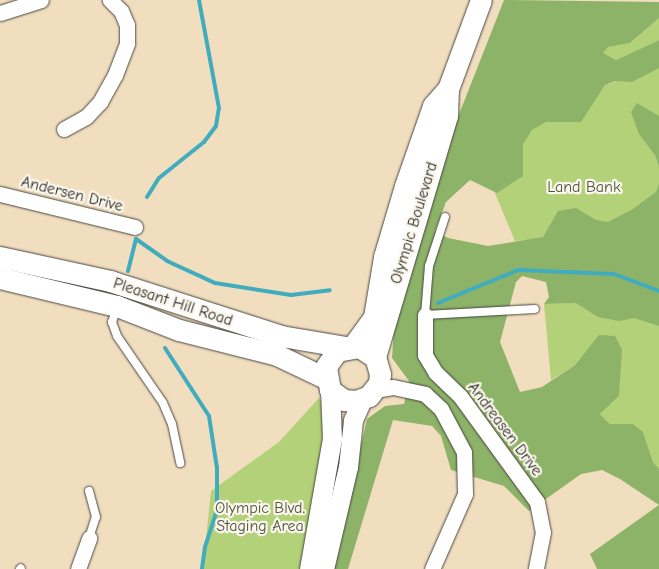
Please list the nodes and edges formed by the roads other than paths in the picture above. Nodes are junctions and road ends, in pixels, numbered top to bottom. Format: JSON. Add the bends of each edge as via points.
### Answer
{"nodes":[{"id":1,"x":41,"y":0,"type":"edge"},
{"id":2,"x":110,"y":0,"type":"edge"},
{"id":3,"x":481,"y":0,"type":"edge"},
{"id":4,"x":0,"y":13,"type":"edge"},
{"id":5,"x":448,"y":89,"type":"junction"},
{"id":6,"x":64,"y":129,"type":"dead end"},
{"id":7,"x":0,"y":194,"type":"edge"},
{"id":8,"x":445,"y":217,"type":"dead end"},
{"id":9,"x":135,"y":227,"type":"dead end"},
{"id":10,"x":0,"y":257,"type":"edge"},
{"id":11,"x":0,"y":278,"type":"edge"},
{"id":12,"x":117,"y":306,"type":"junction"},
{"id":13,"x":535,"y":309,"type":"dead end"},
{"id":14,"x":425,"y":315,"type":"junction"},
{"id":15,"x":344,"y":345,"type":"junction"},
{"id":16,"x":377,"y":382,"type":"junction"},
{"id":17,"x":329,"y":390,"type":"junction"},
{"id":18,"x":180,"y":463,"type":"dead end"},
{"id":19,"x":89,"y":491,"type":"dead end"},
{"id":20,"x":89,"y":538,"type":"joint"},
{"id":21,"x":78,"y":569,"type":"edge"},
{"id":22,"x":309,"y":569,"type":"edge"},
{"id":23,"x":324,"y":569,"type":"edge"},
{"id":24,"x":432,"y":569,"type":"edge"},
{"id":25,"x":536,"y":569,"type":"edge"}],
"edges":[{"from":1,"to":4,"type":"street"},
{"from":2,"to":6,"type":"street","via":[[127,25],[124,51],[100,102],[86,116]]},
{"from":3,"to":5,"type":"main road","name":"Olympic Boulevard"},
{"from":5,"to":15,"type":"main road","name":"Olympic Boulevard","via":[[433,106],[384,257]]},
{"from":5,"to":16,"type":"main road","name":"Olympic Boulevard","via":[[448,116]]},
{"from":7,"to":9,"type":"street","name":"Andersen Drive"},
{"from":8,"to":14,"type":"lane","via":[[429,266]]},
{"from":10,"to":15,"type":"main road","name":"Pleasant Hill Road","via":[[110,281],[281,336]]},
{"from":11,"to":12,"type":"main road","name":"Pleasant Hill Road"},
{"from":12,"to":17,"type":"main road","name":"Pleasant Hill Road","via":[[288,373],[320,392]]},
{"from":12,"to":18,"type":"lane","via":[[112,322],[116,336],[163,403],[172,424]]},
{"from":13,"to":14,"type":"lane"},
{"from":14,"to":25,"type":"street","name":"Andreasen Drive","via":[[425,355],[436,373],[460,396],[538,502],[543,532]]},
{"from":15,"to":16,"type":"main road","via":[[365,349]]},
{"from":15,"to":17,"type":"main road","via":[[330,358]]},
{"from":16,"to":17,"type":"main road","via":[[344,400]]},
{"from":16,"to":23,"type":"street","name":"Olympic Boulevard","via":[[353,420],[348,468]]},
{"from":16,"to":24,"type":"street","via":[[426,394],[440,410],[464,452],[465,494]]},
{"from":17,"to":22,"type":"street","via":[[332,439]]},
{"from":19,"to":20,"type":"lane","via":[[96,517]]},
{"from":20,"to":21,"type":"street"}]}
